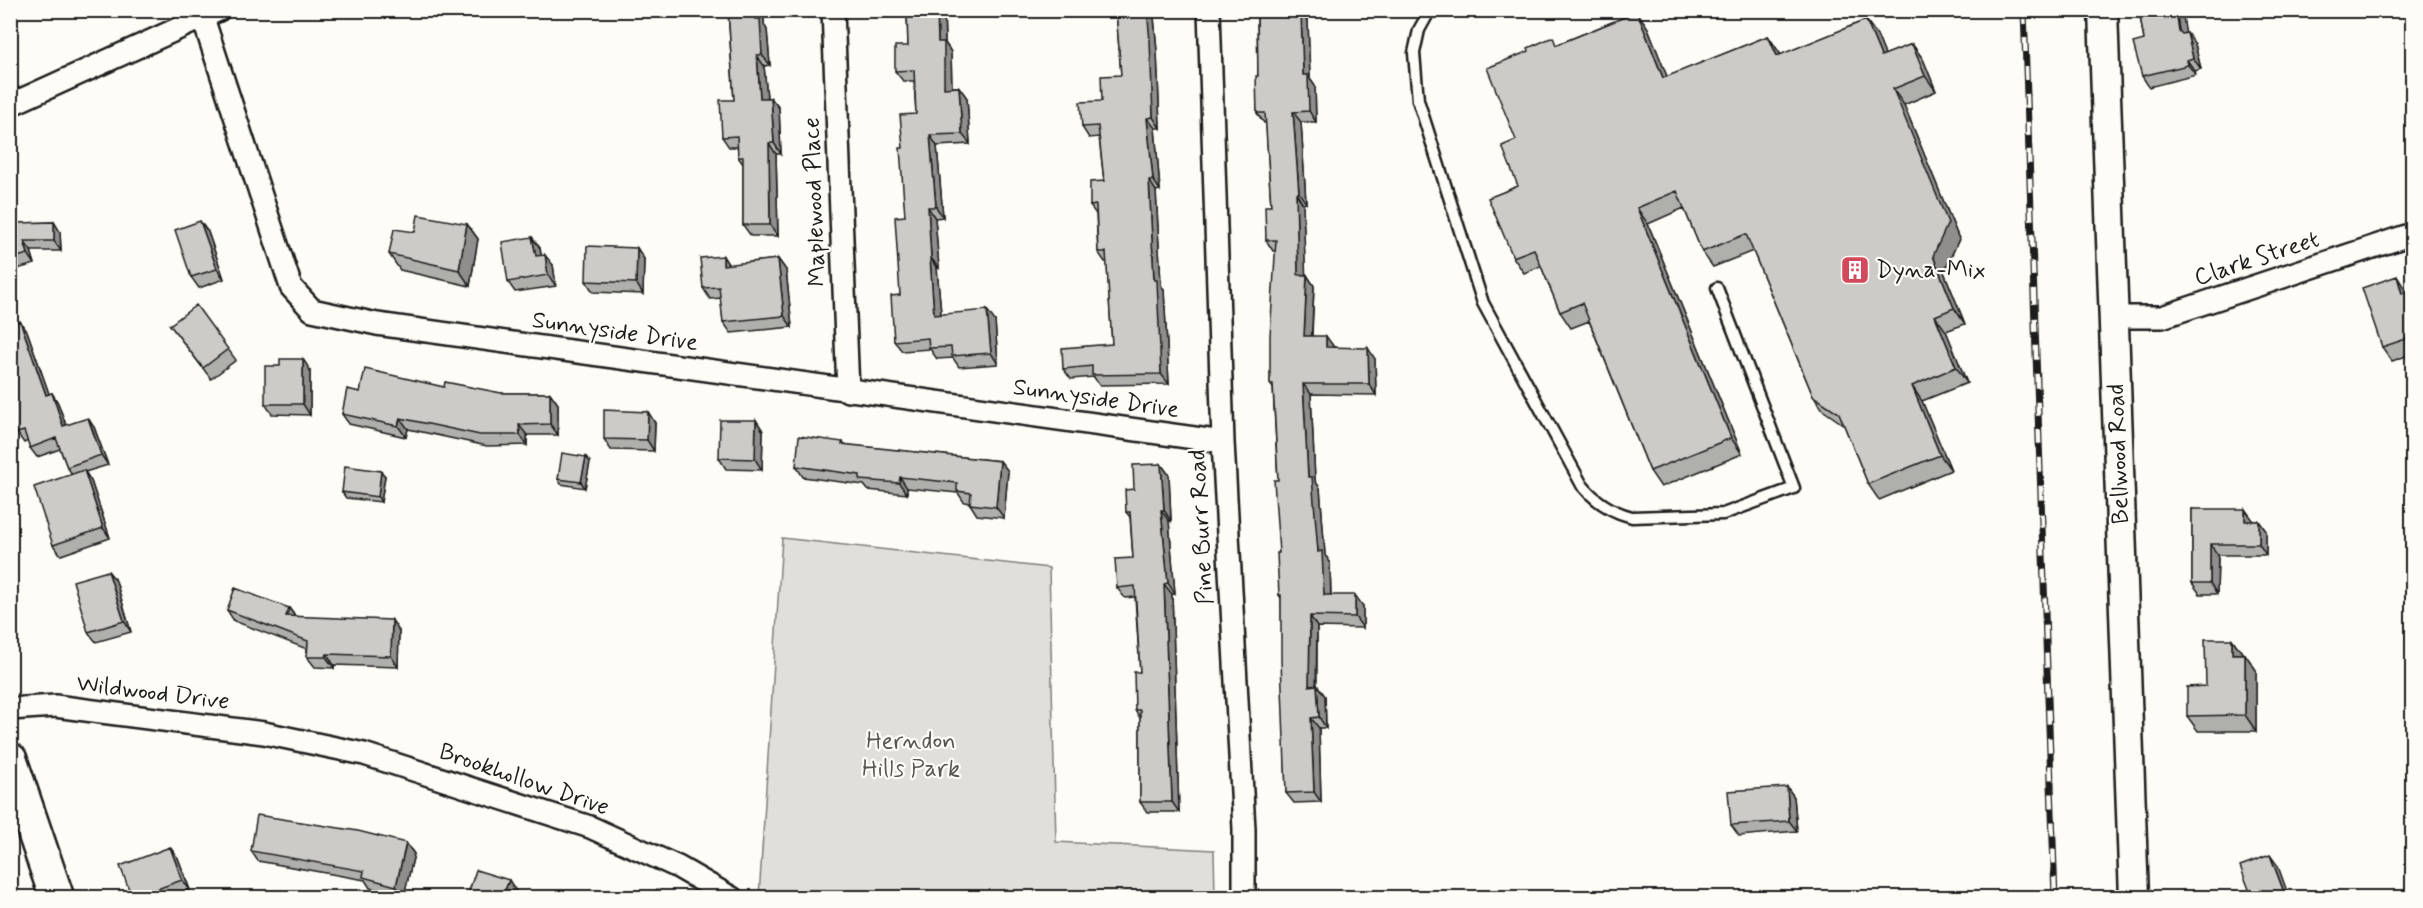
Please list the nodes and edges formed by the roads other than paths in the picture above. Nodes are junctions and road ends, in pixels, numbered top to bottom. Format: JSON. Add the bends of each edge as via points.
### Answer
{"nodes":[{"id":1,"x":832,"y":10,"type":"edge"},
{"id":2,"x":1209,"y":10,"type":"edge"},
{"id":3,"x":1430,"y":10,"type":"edge"},
{"id":4,"x":2103,"y":10,"type":"edge"},
{"id":5,"x":211,"y":14,"type":"edge"},
{"id":6,"x":10,"y":105,"type":"edge"},
{"id":7,"x":2412,"y":234,"type":"edge"},
{"id":8,"x":1717,"y":288,"type":"dead end"},
{"id":9,"x":2115,"y":317,"type":"junction"},
{"id":10,"x":848,"y":391,"type":"junction"},
{"id":11,"x":1223,"y":442,"type":"junction"},
{"id":12,"x":10,"y":709,"type":"edge"},
{"id":13,"x":288,"y":738,"type":"joint"},
{"id":14,"x":10,"y":760,"type":"edge"},
{"id":15,"x":57,"y":897,"type":"edge"},
{"id":16,"x":732,"y":897,"type":"edge"},
{"id":17,"x":1244,"y":897,"type":"edge"},
{"id":18,"x":2134,"y":897,"type":"edge"}],
"edges":[{"from":1,"to":10,"type":"street","name":"Maplewood Place"},
{"from":2,"to":11,"type":"street","name":"Pine Burr Road"},
{"from":3,"to":8,"type":"lane","via":[[1419,30],[1414,53],[1418,100],[1483,303],[1582,485],[1591,496],[1619,514],[1723,514],[1794,488]]},
{"from":4,"to":9,"type":"street","name":"Bellwood Road"},
{"from":5,"to":6,"type":"street"},
{"from":5,"to":10,"type":"street","name":"Sunnyside Drive","via":[[291,287],[312,310],[377,324]]},
{"from":7,"to":9,"type":"street","name":"Clark Street","via":[[2162,317]]},
{"from":9,"to":18,"type":"street","name":"Bellwood Road"},
{"from":10,"to":11,"type":"street","name":"Sunnyside Drive"},
{"from":11,"to":17,"type":"street","name":"Pine Burr Road","via":[[1244,830]]},
{"from":12,"to":13,"type":"street","name":"Wildwood Drive","via":[[55,706]]},
{"from":13,"to":16,"type":"street","name":"Brookhollow Drive","via":[[364,754],[590,827],[678,867]]},
{"from":14,"to":15,"type":"main road"}]}
